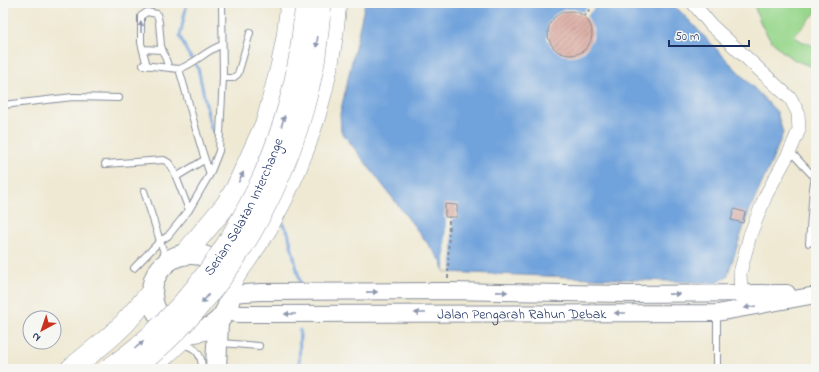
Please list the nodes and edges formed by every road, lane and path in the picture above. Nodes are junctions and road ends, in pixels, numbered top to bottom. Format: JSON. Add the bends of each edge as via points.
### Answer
{"nodes":[{"id":1,"x":222,"y":3,"type":"edge"},
{"id":2,"x":291,"y":3,"type":"edge"},
{"id":3,"x":306,"y":3,"type":"edge"},
{"id":4,"x":321,"y":3,"type":"edge"},
{"id":5,"x":336,"y":3,"type":"edge"},
{"id":6,"x":595,"y":3,"type":"edge"},
{"id":7,"x":693,"y":3,"type":"edge"},
{"id":8,"x":584,"y":16,"type":"dead end"},
{"id":9,"x":250,"y":33,"type":"dead end"},
{"id":10,"x":222,"y":45,"type":"junction"},
{"id":11,"x":143,"y":49,"type":"junction"},
{"id":12,"x":162,"y":50,"type":"junction"},
{"id":13,"x":169,"y":68,"type":"junction"},
{"id":14,"x":179,"y":69,"type":"junction"},
{"id":15,"x":223,"y":78,"type":"junction"},
{"id":16,"x":119,"y":98,"type":"dead end"},
{"id":17,"x":3,"y":105,"type":"edge"},
{"id":18,"x":790,"y":151,"type":"junction"},
{"id":19,"x":204,"y":160,"type":"junction"},
{"id":20,"x":105,"y":164,"type":"dead end"},
{"id":21,"x":210,"y":174,"type":"junction"},
{"id":22,"x":176,"y":176,"type":"junction"},
{"id":23,"x":144,"y":191,"type":"dead end"},
{"id":24,"x":226,"y":205,"type":"junction"},
{"id":25,"x":189,"y":210,"type":"junction"},
{"id":26,"x":449,"y":217,"type":"dead end"},
{"id":27,"x":267,"y":227,"type":"junction"},
{"id":28,"x":160,"y":241,"type":"junction"},
{"id":29,"x":809,"y":243,"type":"dead end"},
{"id":30,"x":176,"y":258,"type":"junction"},
{"id":31,"x":134,"y":268,"type":"dead end"},
{"id":32,"x":448,"y":291,"type":"junction"},
{"id":33,"x":151,"y":293,"type":"junction"},
{"id":34,"x":741,"y":293,"type":"junction"},
{"id":35,"x":816,"y":294,"type":"edge"},
{"id":36,"x":717,"y":313,"type":"junction"},
{"id":37,"x":210,"y":317,"type":"junction"},
{"id":38,"x":217,"y":343,"type":"junction"},
{"id":39,"x":259,"y":346,"type":"dead end"},
{"id":40,"x":70,"y":369,"type":"edge"},
{"id":41,"x":109,"y":369,"type":"edge"},
{"id":42,"x":133,"y":369,"type":"edge"},
{"id":43,"x":148,"y":369,"type":"edge"},
{"id":44,"x":202,"y":369,"type":"edge"},
{"id":45,"x":213,"y":369,"type":"edge"},
{"id":46,"x":216,"y":369,"type":"edge"},
{"id":47,"x":717,"y":369,"type":"edge"}],
"edges":[{"from":1,"to":10,"type":"lane"},
{"from":24,"to":2,"type":"highway","one_way":true,"via":[[245,171],[266,121],[281,67]]},
{"from":41,"to":3,"type":"highway","name":"Serian Selatan Interchange","one_way":true,"bridge":true,"via":[[147,338],[181,305],[214,263],[241,222],[280,131],[299,61]]},
{"from":4,"to":42,"type":"highway","name":"Serian Selatan Interchange","one_way":true,"bridge":true,"via":[[314,63],[304,101],[281,172],[260,217],[213,290],[180,327]]},
{"from":5,"to":27,"type":"highway","via":[[328,63],[317,109],[296,167]]},
{"from":6,"to":8,"type":"path"},
{"from":7,"to":18,"type":"street","via":[[711,25],[791,99],[798,113],[799,130]]},
{"from":9,"to":15,"type":"lane","via":[[238,74],[233,78]]},
{"from":10,"to":14,"type":"lane"},
{"from":10,"to":15,"type":"lane"},
{"from":11,"to":12,"type":"lane"},
{"from":11,"to":12,"type":"lane","one_way":true,"via":[[141,16],[147,12],[157,14]]},
{"from":11,"to":13,"type":"lane","via":[[145,65]]},
{"from":12,"to":13,"type":"lane"},
{"from":13,"to":14,"type":"lane"},
{"from":14,"to":19,"type":"lane"},
{"from":15,"to":21,"type":"lane","via":[[219,151]]},
{"from":16,"to":17,"type":"lane","via":[[73,97]]},
{"from":18,"to":29,"type":"lane","via":[[815,178],[812,188]]},
{"from":18,"to":34,"type":"street","via":[[766,195],[750,235],[740,273]]},
{"from":19,"to":21,"type":"lane"},
{"from":19,"to":22,"type":"lane"},
{"from":20,"to":22,"type":"lane","via":[[164,160],[169,163]]},
{"from":21,"to":25,"type":"lane"},
{"from":22,"to":25,"type":"lane"},
{"from":23,"to":28,"type":"lane"},
{"from":24,"to":27,"type":"highway","via":[[232,225],[241,232],[253,233]]},
{"from":24,"to":30,"type":"highway"},
{"from":25,"to":28,"type":"lane","via":[[168,236]]},
{"from":26,"to":32,"type":"path"},
{"from":27,"to":37,"type":"highway"},
{"from":28,"to":30,"type":"lane"},
{"from":28,"to":31,"type":"lane"},
{"from":30,"to":33,"type":"main road","via":[[158,270]]},
{"from":30,"to":37,"type":"main road","via":[[198,254],[219,266],[226,277]]},
{"from":32,"to":34,"type":"street","name":"Jalan Pengarah Rahun Debak","one_way":true},
{"from":37,"to":32,"type":"street","name":"Jalan Pengarah Rahun Debak","one_way":true,"via":[[261,292]]},
{"from":33,"to":37,"type":"main road","via":[[156,313],[172,328]]},
{"from":33,"to":40,"type":"highway","via":[[124,324]]},
{"from":34,"to":35,"type":"street","name":"Jalan Pengarah Rahun Debak"},
{"from":35,"to":36,"type":"street","name":"Jalan Pengarah Rahun Debak","one_way":true},
{"from":36,"to":37,"type":"street","name":"Jalan Pengarah Rahun Debak","one_way":true,"via":[[239,314]]},
{"from":36,"to":47,"type":"lane"},
{"from":37,"to":38,"type":"main road"},
{"from":37,"to":43,"type":"highway"},
{"from":37,"to":44,"type":"lane","via":[[189,345],[196,350]]},
{"from":37,"to":45,"type":"main road"},
{"from":38,"to":39,"type":"lane"},
{"from":38,"to":46,"type":"main road"}]}
